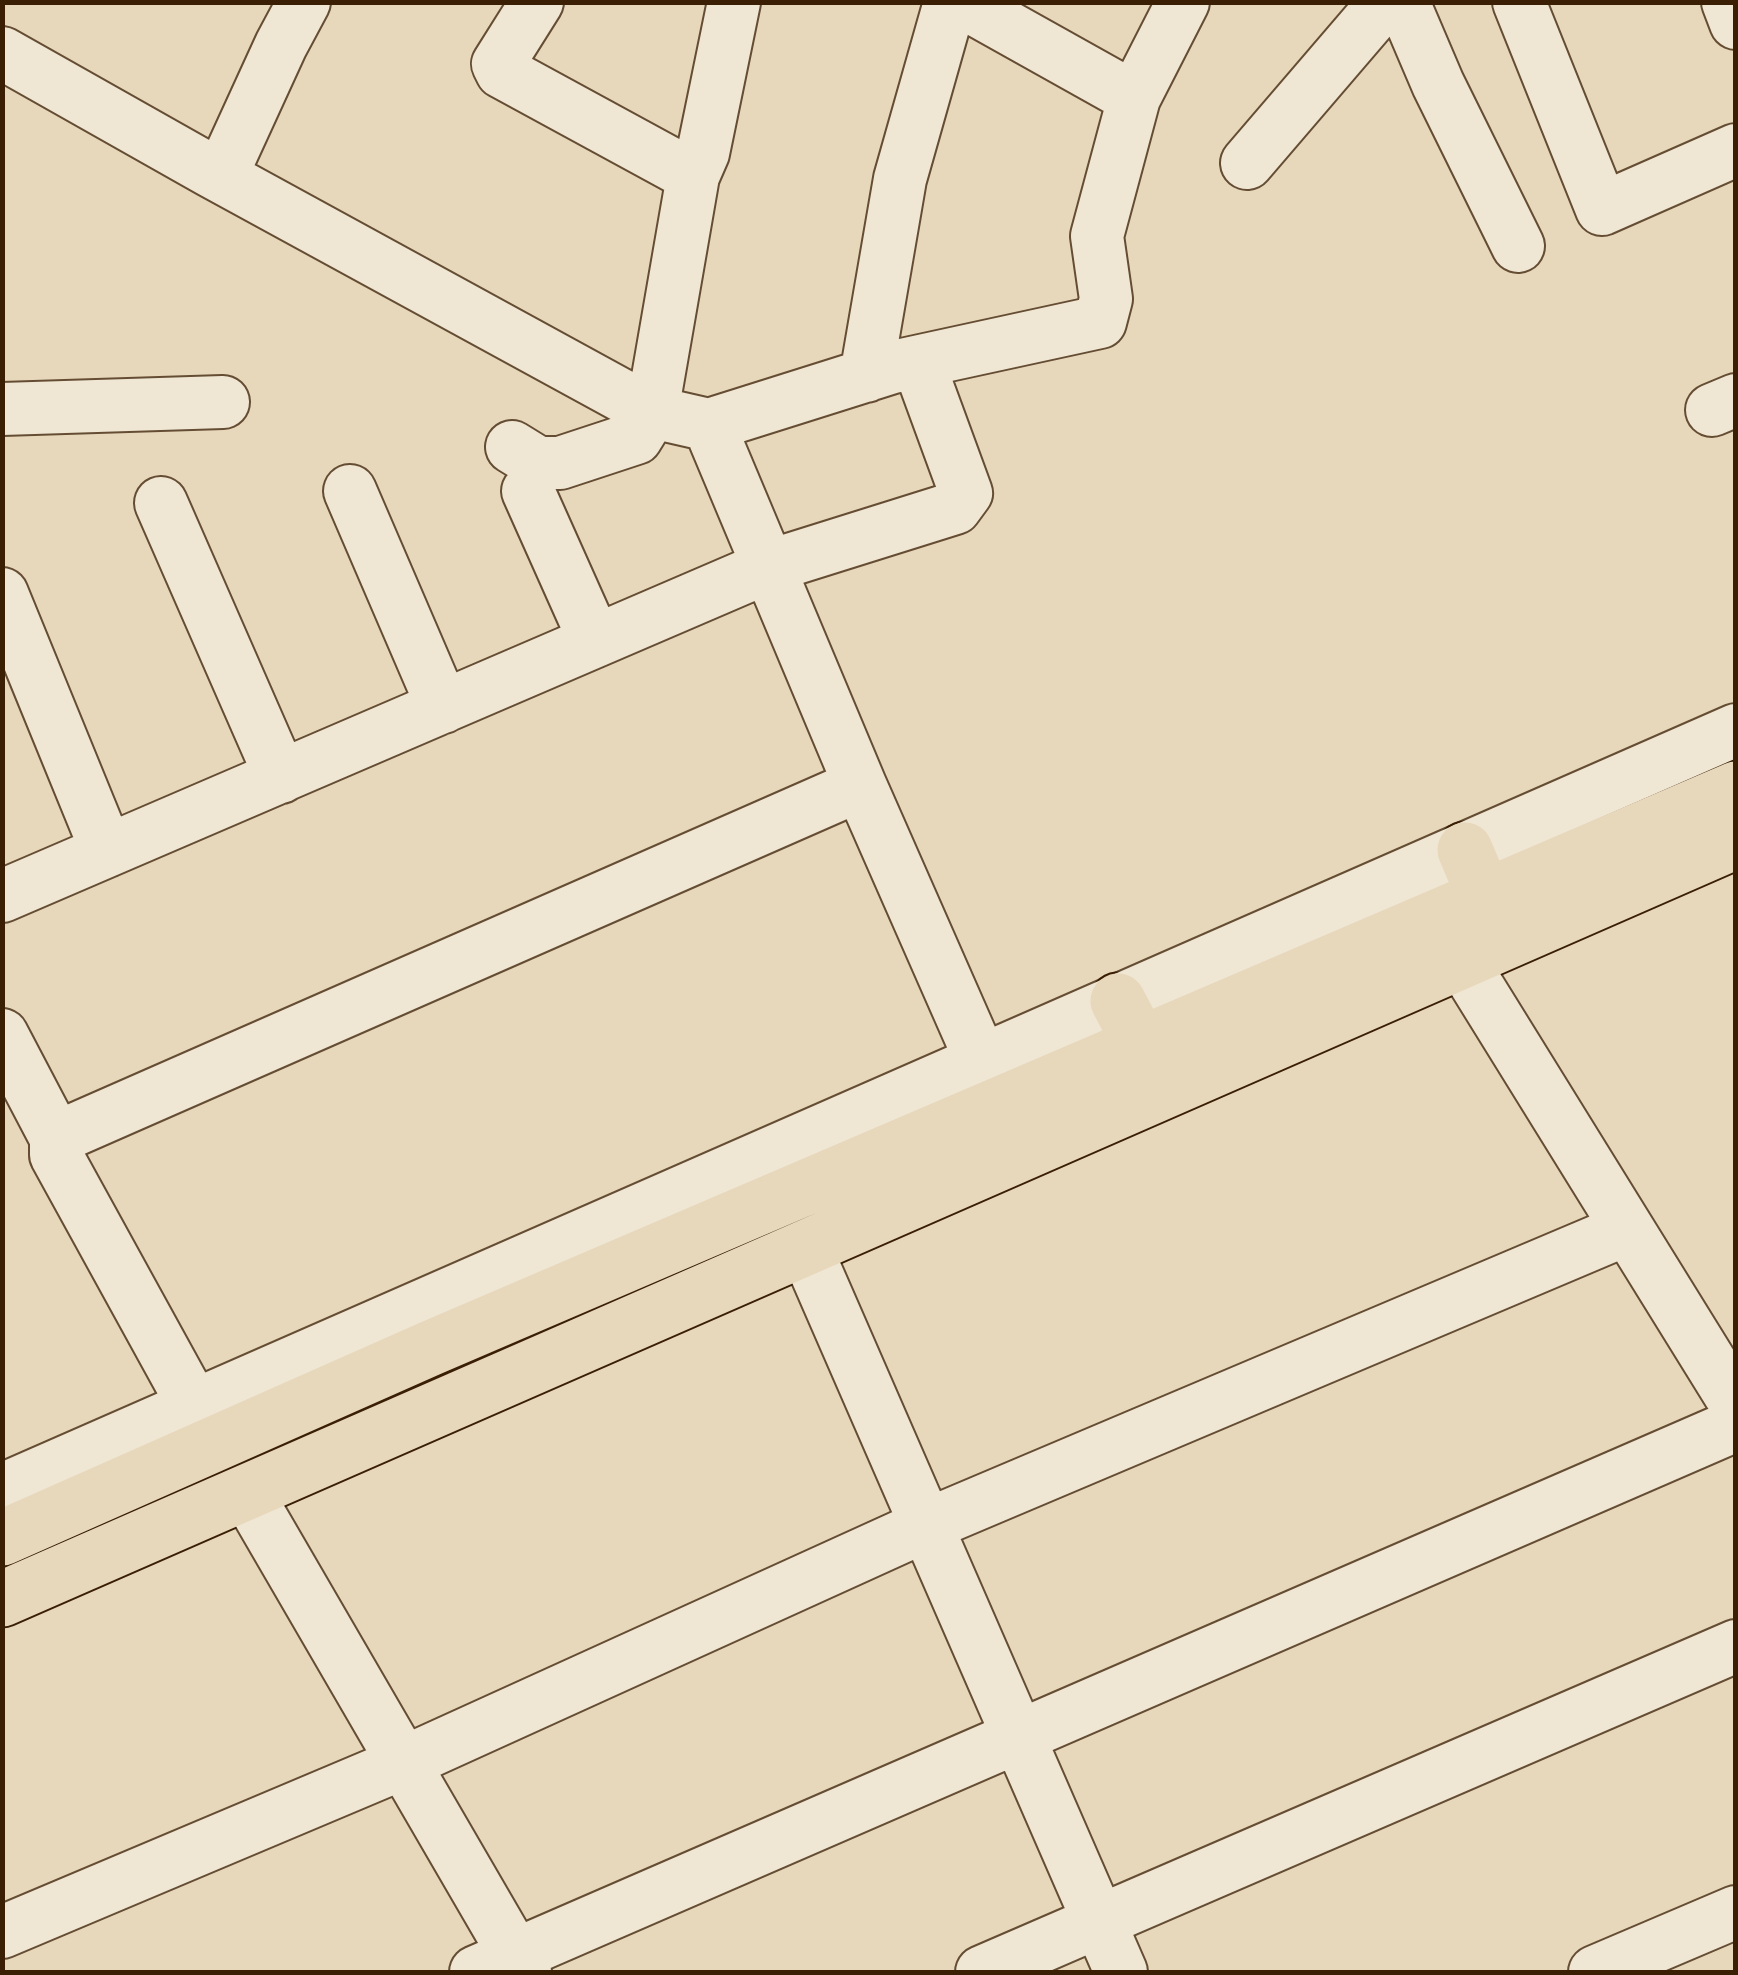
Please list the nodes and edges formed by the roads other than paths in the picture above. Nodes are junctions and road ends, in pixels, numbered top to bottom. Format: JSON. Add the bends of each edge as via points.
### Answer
{"nodes":[{"id":1,"x":304,"y":2,"type":"edge"},
{"id":2,"x":536,"y":2,"type":"edge"},
{"id":3,"x":734,"y":2,"type":"edge"},
{"id":4,"x":1183,"y":2,"type":"edge"},
{"id":5,"x":1385,"y":2,"type":"edge"},
{"id":6,"x":1403,"y":2,"type":"edge"},
{"id":7,"x":1519,"y":2,"type":"edge"},
{"id":8,"x":1728,"y":2,"type":"edge"},
{"id":9,"x":1736,"y":22,"type":"edge"},
{"id":10,"x":2,"y":53,"type":"edge"},
{"id":11,"x":1134,"y":98,"type":"junction"},
{"id":12,"x":1736,"y":150,"type":"edge"},
{"id":13,"x":226,"y":163,"type":"dead end"},
{"id":14,"x":1247,"y":163,"type":"dead end"},
{"id":15,"x":692,"y":176,"type":"junction"},
{"id":16,"x":1518,"y":246,"type":"dead end"},
{"id":17,"x":918,"y":362,"type":"junction"},
{"id":18,"x":866,"y":376,"type":"junction"},
{"id":19,"x":222,"y":402,"type":"dead end"},
{"id":20,"x":2,"y":409,"type":"edge"},
{"id":21,"x":652,"y":412,"type":"junction"},
{"id":22,"x":709,"y":425,"type":"junction"},
{"id":23,"x":350,"y":491,"type":"dead end"},
{"id":24,"x":160,"y":503,"type":"dead end"},
{"id":25,"x":770,"y":566,"type":"junction"},
{"id":26,"x":2,"y":594,"type":"edge"},
{"id":27,"x":595,"y":641,"type":"junction"},
{"id":28,"x":442,"y":707,"type":"junction"},
{"id":29,"x":1736,"y":730,"type":"edge"},
{"id":30,"x":281,"y":777,"type":"junction"},
{"id":31,"x":860,"y":785,"type":"junction"},
{"id":32,"x":1736,"y":788,"type":"edge"},
{"id":33,"x":1736,"y":841,"type":"edge"},
{"id":34,"x":107,"y":851,"type":"junction"},
{"id":35,"x":1736,"y":864,"type":"edge"},
{"id":36,"x":1475,"y":873,"type":"junction"},
{"id":37,"x":2,"y":896,"type":"edge"},
{"id":38,"x":1468,"y":971,"type":"junction"},
{"id":39,"x":1129,"y":1023,"type":"junction"},
{"id":40,"x":981,"y":1060,"type":"junction"},
{"id":41,"x":8,"y":1061,"type":"edge"},
{"id":42,"x":56,"y":1138,"type":"junction"},
{"id":43,"x":1627,"y":1229,"type":"junction"},
{"id":44,"x":815,"y":1270,"type":"junction"},
{"id":45,"x":1736,"y":1404,"type":"edge"},
{"id":46,"x":194,"y":1406,"type":"junction"},
{"id":47,"x":1736,"y":1425,"type":"edge"},
{"id":48,"x":2,"y":1490,"type":"edge"},
{"id":49,"x":256,"y":1509,"type":"junction"},
{"id":50,"x":926,"y":1525,"type":"junction"},
{"id":51,"x":2,"y":1538,"type":"edge"},
{"id":52,"x":2,"y":1600,"type":"edge"},
{"id":53,"x":2,"y":1625,"type":"edge"},
{"id":54,"x":1736,"y":1646,"type":"edge"},
{"id":55,"x":1019,"y":1736,"type":"junction"},
{"id":56,"x":403,"y":1762,"type":"junction"},
{"id":57,"x":1736,"y":1912,"type":"edge"},
{"id":58,"x":1099,"y":1922,"type":"junction"},
{"id":59,"x":2,"y":1932,"type":"edge"},
{"id":60,"x":505,"y":1967,"type":"edge"},
{"id":61,"x":982,"y":1972,"type":"edge"},
{"id":62,"x":1121,"y":1972,"type":"edge"},
{"id":63,"x":1596,"y":1972,"type":"edge"}],
"edges":[{"from":1,"to":13,"type":"street"},
{"from":2,"to":15,"type":"street","via":[[498,64],[502,72]]},
{"from":3,"to":15,"type":"street","via":[[703,153]]},
{"from":4,"to":11,"type":"street"},
{"from":5,"to":14,"type":"street"},
{"from":6,"to":16,"type":"street"},
{"from":7,"to":12,"type":"street","via":[[1602,209]]},
{"from":8,"to":9,"type":"street"},
{"from":10,"to":21,"type":"street"},
{"from":11,"to":17,"type":"street","via":[[1097,236],[1106,299],[1100,322]]},
{"from":11,"to":18,"type":"street","via":[[966,4],[950,6],[900,179]]},
{"from":15,"to":21,"type":"street"},
{"from":17,"to":18,"type":"street"},
{"from":17,"to":25,"type":"street","via":[[966,493],[955,508]]},
{"from":18,"to":22,"type":"street"},
{"from":19,"to":20,"type":"street"},
{"from":21,"to":22,"type":"street"},
{"from":21,"to":27,"type":"street","via":[[636,438],[520,469]]},
{"from":22,"to":25,"type":"street"},
{"from":23,"to":28,"type":"street"},
{"from":24,"to":30,"type":"street"},
{"from":25,"to":27,"type":"street"},
{"from":25,"to":31,"type":"street"},
{"from":26,"to":34,"type":"street"},
{"from":27,"to":28,"type":"street"},
{"from":28,"to":30,"type":"street"},
{"from":29,"to":36,"type":"street"},
{"from":30,"to":34,"type":"street"},
{"from":31,"to":40,"type":"street"},
{"from":31,"to":42,"type":"street"},
{"from":32,"to":36,"type":"main road"},
{"from":33,"to":38,"type":"main road"},
{"from":34,"to":37,"type":"street"},
{"from":35,"to":38,"type":"street"},
{"from":36,"to":39,"type":"main road"},
{"from":38,"to":43,"type":"street"},
{"from":38,"to":44,"type":"street"},
{"from":38,"to":52,"type":"main road"},
{"from":39,"to":40,"type":"street"},
{"from":39,"to":51,"type":"main road","via":[[431,1348]]},
{"from":40,"to":46,"type":"street"},
{"from":41,"to":42,"type":"street"},
{"from":42,"to":46,"type":"street","via":[[56,1155]]},
{"from":43,"to":45,"type":"street"},
{"from":43,"to":50,"type":"street"},
{"from":44,"to":49,"type":"street"},
{"from":44,"to":50,"type":"street"},
{"from":46,"to":48,"type":"street"},
{"from":47,"to":55,"type":"street"},
{"from":49,"to":53,"type":"street"},
{"from":49,"to":56,"type":"street"},
{"from":50,"to":55,"type":"street"},
{"from":50,"to":56,"type":"street"},
{"from":54,"to":58,"type":"street"},
{"from":55,"to":58,"type":"street"},
{"from":55,"to":60,"type":"street"},
{"from":56,"to":59,"type":"street"},
{"from":56,"to":60,"type":"street"},
{"from":57,"to":63,"type":"street"},
{"from":58,"to":61,"type":"street"},
{"from":58,"to":62,"type":"street"}]}
